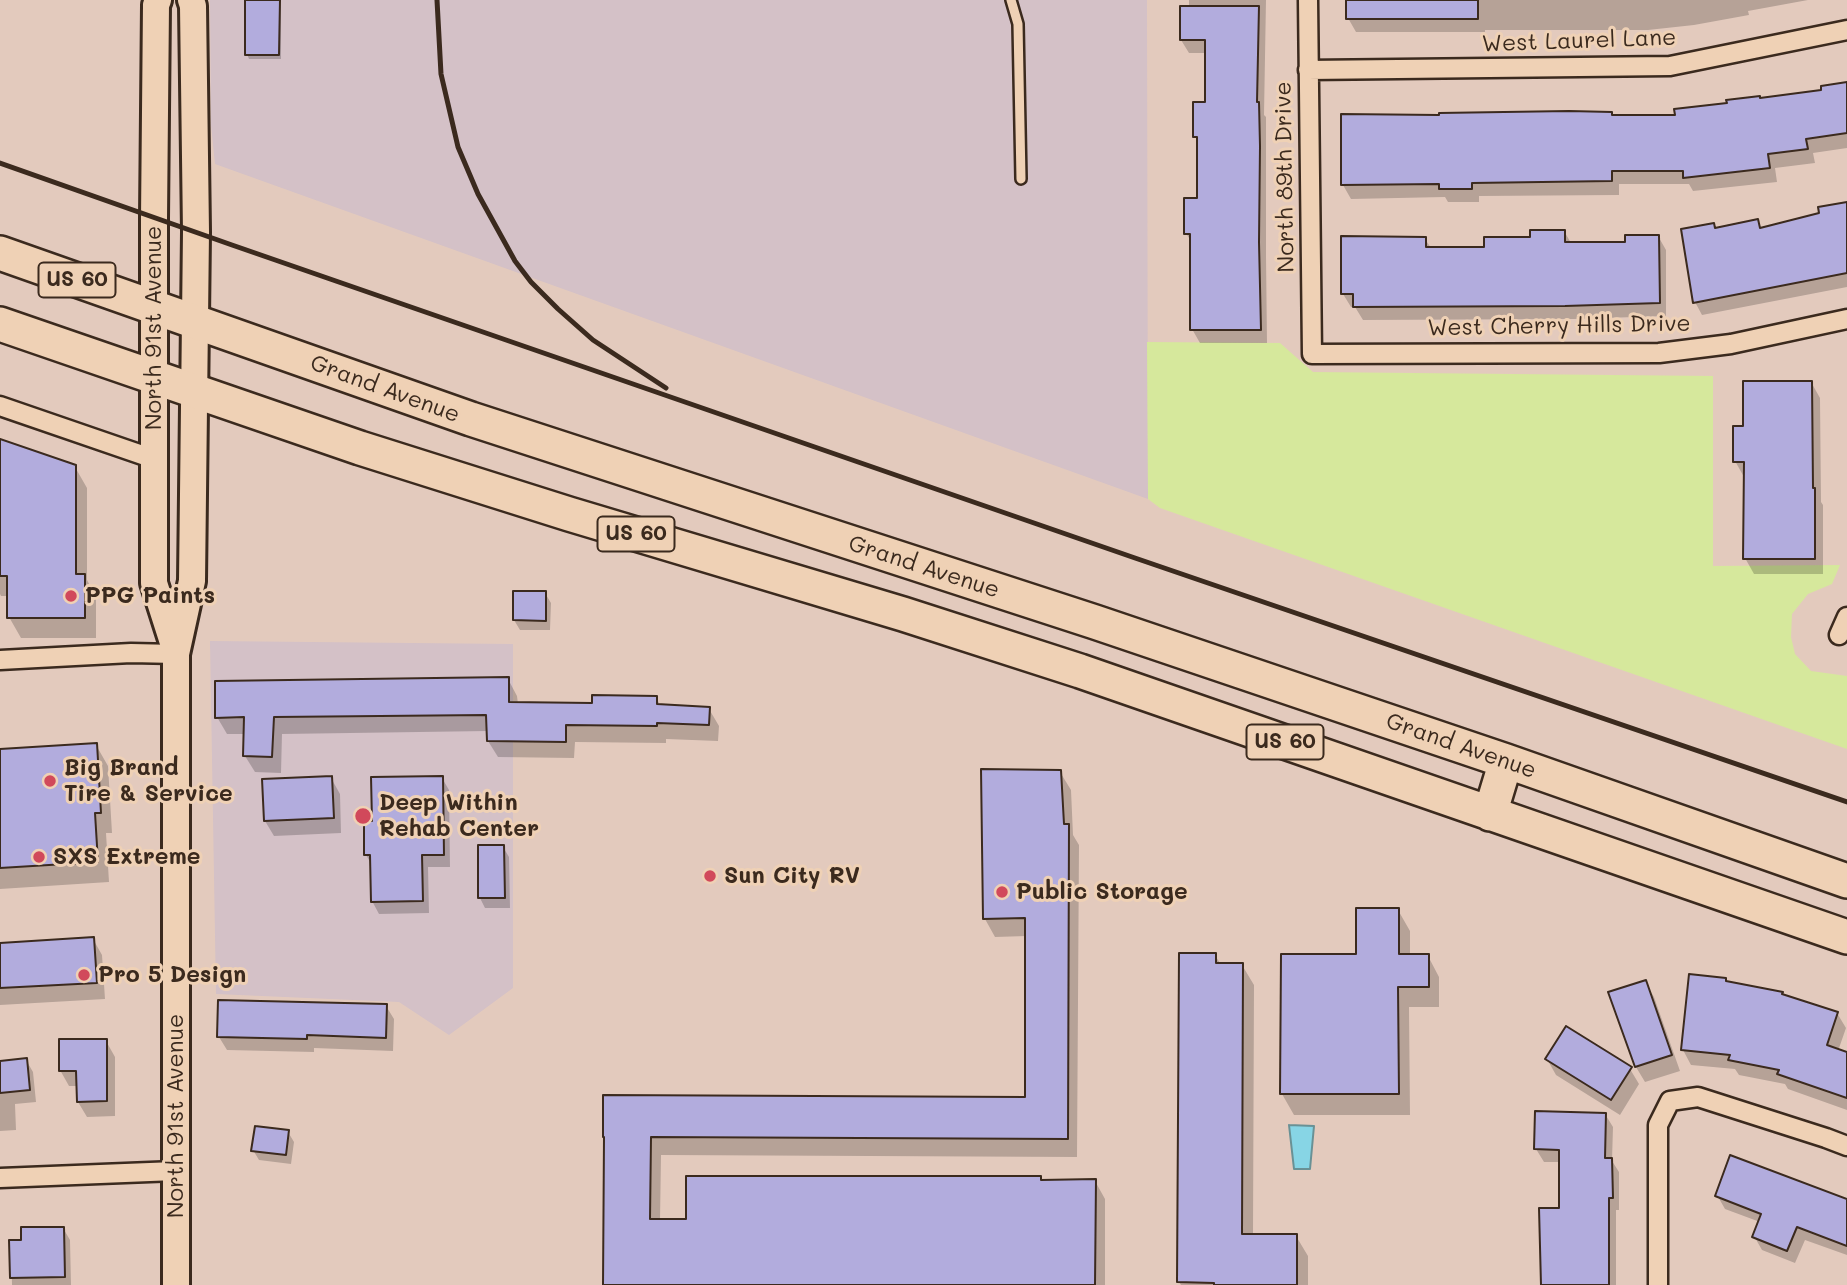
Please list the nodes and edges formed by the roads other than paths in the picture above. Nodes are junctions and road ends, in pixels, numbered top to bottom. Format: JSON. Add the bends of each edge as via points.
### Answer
{"nodes":[{"id":1,"x":158,"y":0,"type":"edge"},
{"id":2,"x":191,"y":0,"type":"edge"},
{"id":3,"x":1012,"y":0,"type":"edge"},
{"id":4,"x":1308,"y":0,"type":"edge"},
{"id":5,"x":1847,"y":30,"type":"edge"},
{"id":6,"x":1308,"y":70,"type":"junction"},
{"id":7,"x":1021,"y":179,"type":"dead end"},
{"id":8,"x":0,"y":253,"type":"edge"},
{"id":9,"x":154,"y":306,"type":"junction"},
{"id":10,"x":1847,"y":319,"type":"edge"},
{"id":11,"x":195,"y":321,"type":"junction"},
{"id":12,"x":0,"y":324,"type":"edge"},
{"id":13,"x":1312,"y":354,"type":"joint"},
{"id":14,"x":154,"y":376,"type":"junction"},
{"id":15,"x":194,"y":390,"type":"junction"},
{"id":16,"x":0,"y":406,"type":"edge"},
{"id":17,"x":154,"y":459,"type":"junction"},
{"id":18,"x":1847,"y":617,"type":"edge"},
{"id":19,"x":1095,"y":622,"type":"junction"},
{"id":20,"x":1839,"y":635,"type":"dead end"},
{"id":21,"x":176,"y":654,"type":"junction"},
{"id":22,"x":0,"y":660,"type":"edge"},
{"id":23,"x":1080,"y":671,"type":"junction"},
{"id":24,"x":1506,"y":761,"type":"junction"},
{"id":25,"x":1490,"y":814,"type":"junction"},
{"id":26,"x":1847,"y":881,"type":"edge"},
{"id":27,"x":1847,"y":937,"type":"edge"},
{"id":28,"x":1847,"y":1146,"type":"edge"},
{"id":29,"x":175,"y":1171,"type":"junction"},
{"id":30,"x":0,"y":1178,"type":"edge"},
{"id":31,"x":176,"y":1285,"type":"edge"},
{"id":32,"x":1658,"y":1285,"type":"edge"}],
"edges":[{"from":1,"to":9,"type":"main road","name":"North 91st Avenue"},
{"from":2,"to":11,"type":"main road","name":"North 91st Avenue"},
{"from":3,"to":7,"type":"lane","via":[[1018,24]]},
{"from":4,"to":6,"type":"street","name":"North 89th Drive"},
{"from":5,"to":6,"type":"street","name":"West Laurel Lane","via":[[1670,66]]},
{"from":6,"to":13,"type":"street","name":"North 89th Drive"},
{"from":8,"to":9,"type":"highway","name":"Grand Avenue","number":"US 60"},
{"from":9,"to":11,"type":"highway","name":"Grand Avenue","number":"US 60"},
{"from":9,"to":14,"type":"main road","name":"North 91st Avenue"},
{"from":10,"to":13,"type":"street","name":"West Cherry Hills Drive","via":[[1731,344],[1658,353]]},
{"from":11,"to":15,"type":"main road","name":"North 91st Avenue"},
{"from":11,"to":19,"type":"highway","name":"Grand Avenue","number":"US 60","via":[[484,424]]},
{"from":12,"to":14,"type":"highway","number":"US 60"},
{"from":14,"to":15,"type":"highway","number":"US 60"},
{"from":14,"to":17,"type":"main road","name":"North 91st Avenue"},
{"from":15,"to":21,"type":"main road","name":"North 91st Avenue","via":[[192,580]]},
{"from":15,"to":23,"type":"highway","number":"US 60","via":[[399,460]]},
{"from":16,"to":17,"type":"street"},
{"from":17,"to":21,"type":"main road","name":"North 91st Avenue","via":[[154,583]]},
{"from":18,"to":20,"type":"street"},
{"from":19,"to":23,"type":"highway"},
{"from":19,"to":24,"type":"highway","name":"Grand Avenue","number":"US 60"},
{"from":21,"to":22,"type":"street"},
{"from":21,"to":29,"type":"main road","name":"North 91st Avenue"},
{"from":23,"to":25,"type":"highway","number":"US 60"},
{"from":24,"to":25,"type":"highway"},
{"from":24,"to":26,"type":"highway","name":"Grand Avenue","number":"US 60"},
{"from":25,"to":27,"type":"highway","number":"US 60"},
{"from":28,"to":32,"type":"street","via":[[1698,1097],[1670,1101],[1658,1125]]},
{"from":29,"to":30,"type":"street"},
{"from":29,"to":31,"type":"main road","name":"North 91st Avenue"}]}
